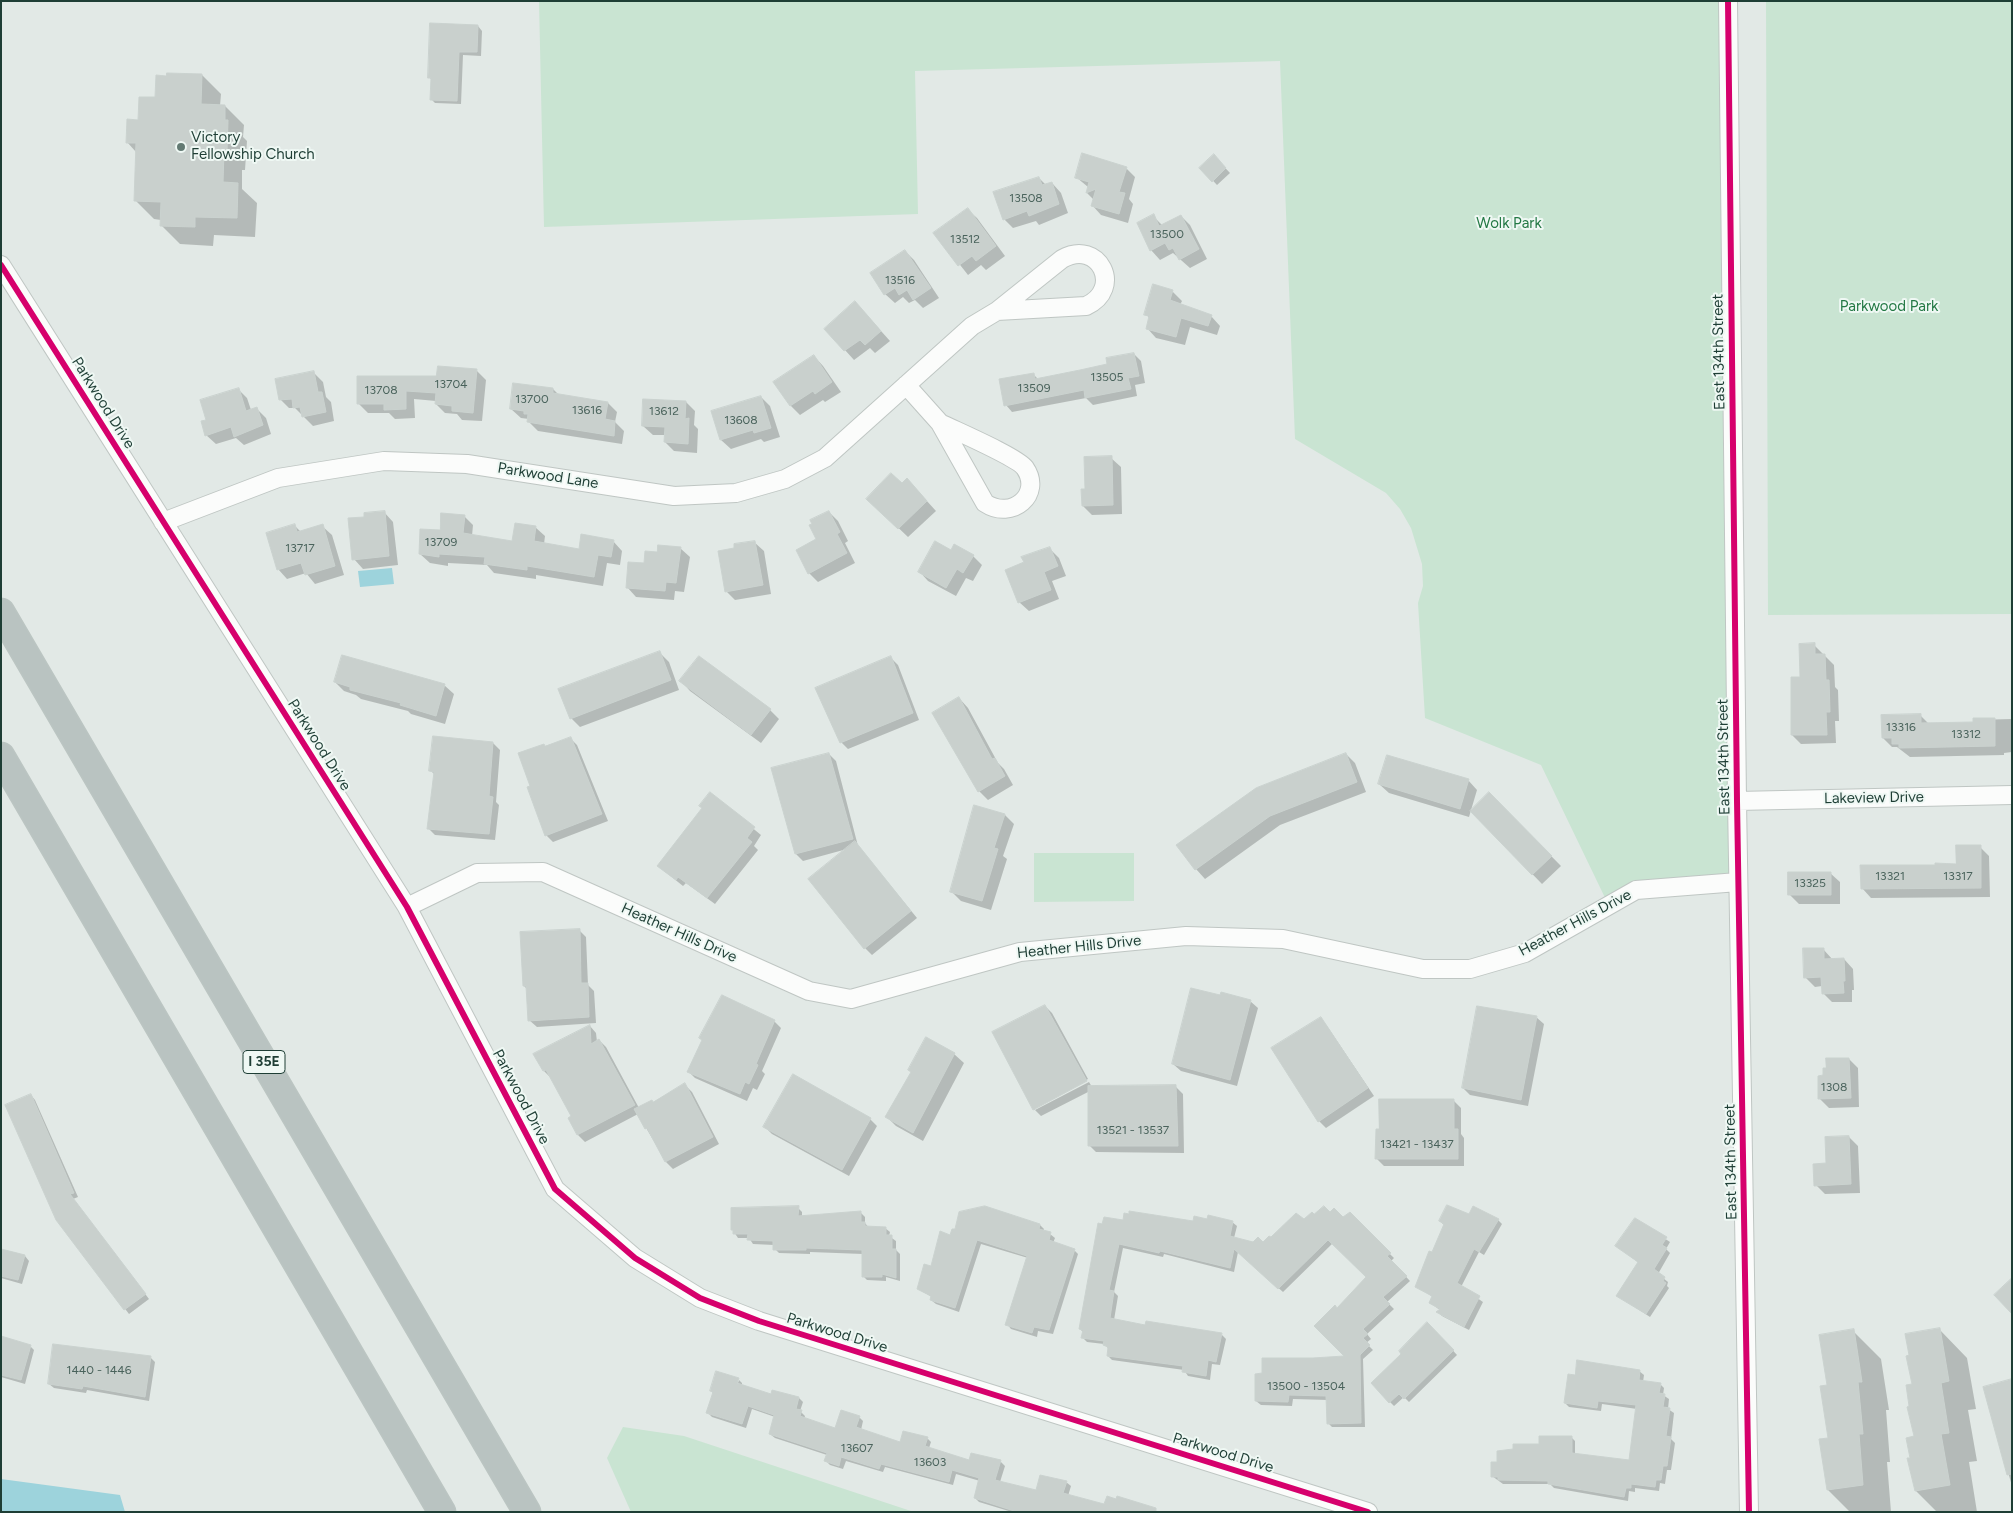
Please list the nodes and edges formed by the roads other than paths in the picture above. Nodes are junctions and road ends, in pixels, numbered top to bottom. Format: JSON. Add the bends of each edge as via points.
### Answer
{"nodes":[{"id":1,"x":1728,"y":1,"type":"edge"},
{"id":2,"x":1,"y":266,"type":"edge"},
{"id":3,"x":997,"y":311,"type":"junction"},
{"id":4,"x":906,"y":385,"type":"junction"},
{"id":5,"x":940,"y":423,"type":"junction"},
{"id":6,"x":163,"y":522,"type":"junction"},
{"id":7,"x":1,"y":612,"type":"edge"},
{"id":8,"x":1,"y":756,"type":"edge"},
{"id":9,"x":2012,"y":795,"type":"edge"},
{"id":10,"x":1737,"y":801,"type":"junction"},
{"id":11,"x":1738,"y":882,"type":"junction"},
{"id":12,"x":407,"y":907,"type":"junction"},
{"id":13,"x":442,"y":1512,"type":"edge"},
{"id":14,"x":527,"y":1512,"type":"edge"},
{"id":15,"x":1368,"y":1512,"type":"edge"},
{"id":16,"x":1749,"y":1512,"type":"edge"}],
"edges":[{"from":1,"to":10,"type":"street","name":"East 134th Street"},
{"from":2,"to":6,"type":"street","name":"Parkwood Drive"},
{"from":3,"to":3,"type":"street","name":"Parkwood Lane","via":[[1086,306],[1103,292],[1103,269],[1093,257],[1077,253],[1070,255]]},
{"from":3,"to":4,"type":"street","name":"Parkwood Lane","via":[[972,326]]},
{"from":4,"to":5,"type":"street"},
{"from":4,"to":6,"type":"street","name":"Parkwood Lane","via":[[825,458],[785,479],[736,493],[674,496],[467,464],[384,460],[278,478]]},
{"from":5,"to":5,"type":"street","via":[[985,503],[1006,510],[1025,498],[1030,483],[1025,468],[1019,462]]},
{"from":6,"to":12,"type":"street","name":"Parkwood Drive"},
{"from":7,"to":14,"type":"highway","number":"I 35E"},
{"from":8,"to":13,"type":"highway"},
{"from":9,"to":10,"type":"street","name":"Lakeview Drive"},
{"from":10,"to":11,"type":"street","name":"East 134th Street"},
{"from":11,"to":12,"type":"street","name":"Heather Hills Drive","via":[[1636,890],[1525,953],[1470,969],[1423,969],[1283,939],[1186,936],[1020,952],[852,999],[809,991],[543,872],[477,873]]},
{"from":11,"to":16,"type":"street","name":"East 134th Street"},
{"from":12,"to":15,"type":"street","name":"Parkwood Drive","via":[[555,1189],[635,1258],[700,1298],[758,1321]]}]}
